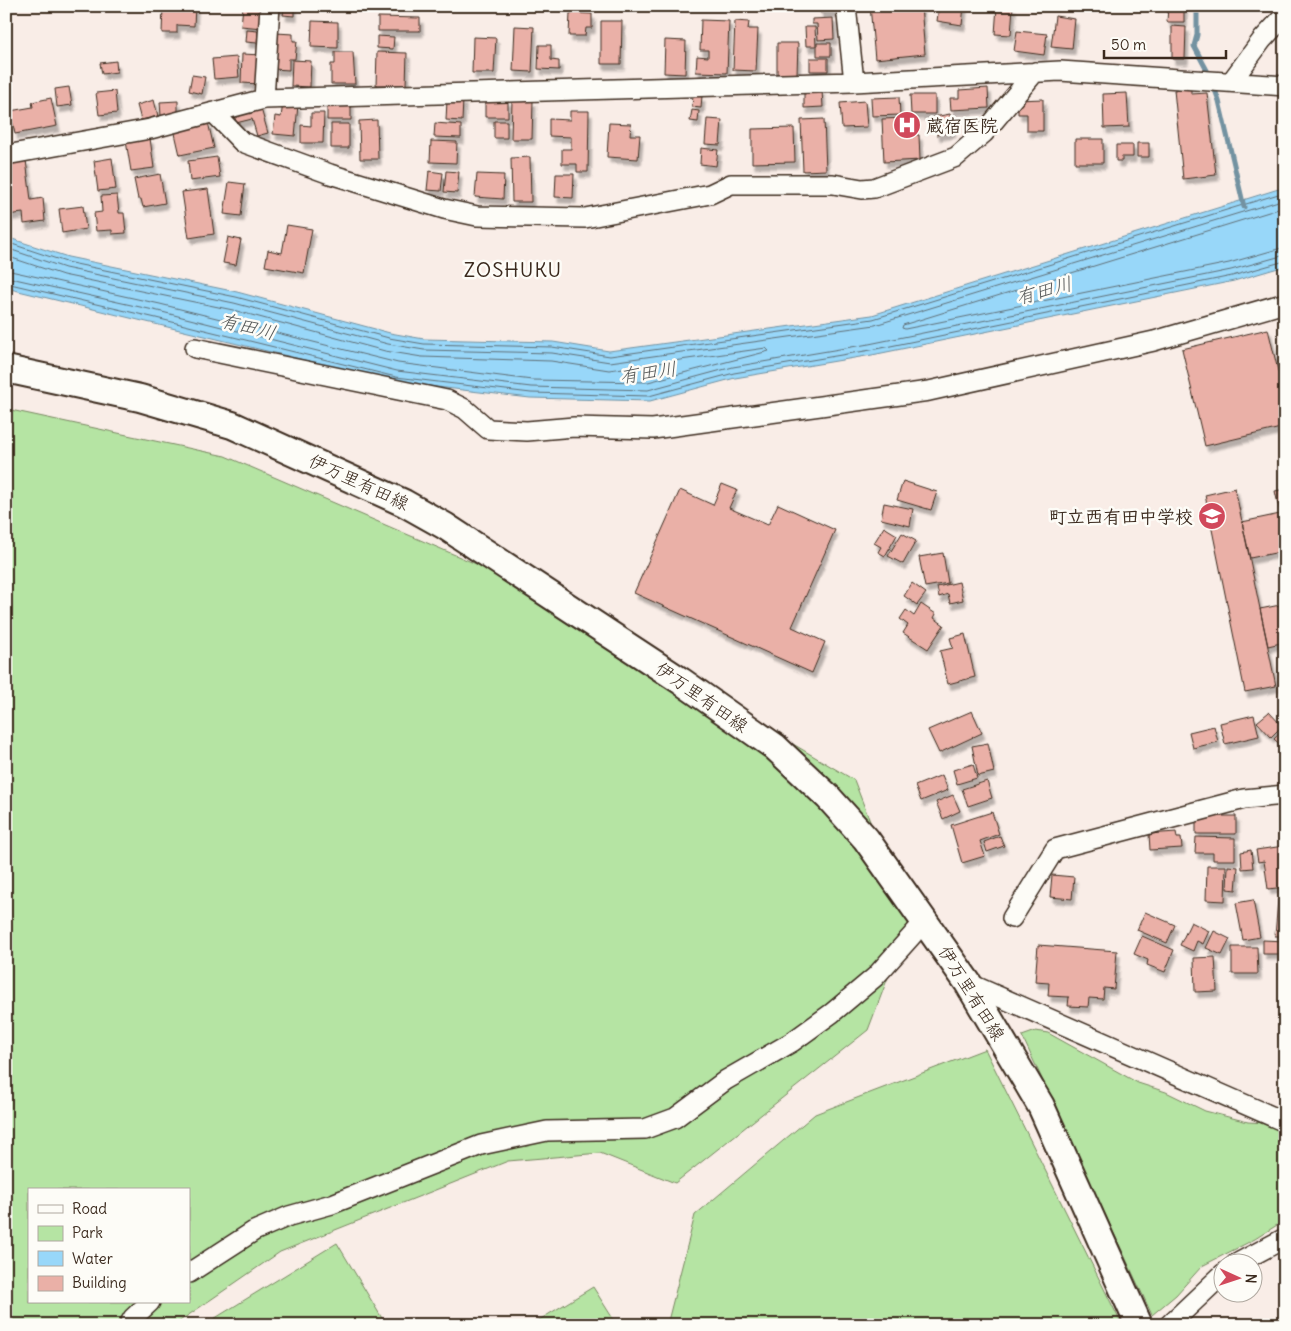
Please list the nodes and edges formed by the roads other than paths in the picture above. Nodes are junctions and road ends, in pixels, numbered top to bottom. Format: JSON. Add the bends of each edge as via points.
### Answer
{"nodes":[{"id":1,"x":270,"y":6,"type":"edge"},
{"id":2,"x":846,"y":6,"type":"edge"},
{"id":3,"x":1285,"y":15,"type":"edge"},
{"id":4,"x":1035,"y":72,"type":"junction"},
{"id":5,"x":854,"y":82,"type":"junction"},
{"id":6,"x":1231,"y":82,"type":"junction"},
{"id":7,"x":1285,"y":86,"type":"edge"},
{"id":8,"x":264,"y":99,"type":"junction"},
{"id":9,"x":214,"y":112,"type":"junction"},
{"id":10,"x":6,"y":155,"type":"edge"},
{"id":11,"x":1285,"y":303,"type":"edge"},
{"id":12,"x":195,"y":348,"type":"dead end"},
{"id":13,"x":6,"y":369,"type":"edge"},
{"id":14,"x":1285,"y":795,"type":"edge"},
{"id":15,"x":1012,"y":918,"type":"dead end"},
{"id":16,"x":925,"y":920,"type":"junction"},
{"id":17,"x":968,"y":984,"type":"junction"},
{"id":18,"x":1285,"y":1122,"type":"edge"},
{"id":19,"x":1285,"y":1238,"type":"edge"},
{"id":20,"x":1255,"y":1254,"type":"edge"},
{"id":21,"x":190,"y":1272,"type":"edge"},
{"id":22,"x":1214,"y":1283,"type":"edge"},
{"id":23,"x":148,"y":1304,"type":"edge"},
{"id":24,"x":129,"y":1325,"type":"edge"},
{"id":25,"x":1139,"y":1325,"type":"edge"},
{"id":26,"x":1169,"y":1325,"type":"edge"}],
"edges":[{"from":1,"to":8,"type":"street"},
{"from":2,"to":5,"type":"street"},
{"from":3,"to":6,"type":"street"},
{"from":4,"to":5,"type":"street"},
{"from":4,"to":6,"type":"street"},
{"from":4,"to":9,"type":"street","via":[[984,133],[956,157],[874,188],[862,190],[833,184],[731,184],[710,194],[585,218],[477,216],[444,209],[330,174],[242,142]]},
{"from":5,"to":8,"type":"street"},
{"from":6,"to":7,"type":"street"},
{"from":8,"to":9,"type":"street"},
{"from":9,"to":10,"type":"street","via":[[150,129]]},
{"from":11,"to":12,"type":"street","via":[[1154,341],[929,391],[653,429],[488,429],[465,409],[447,400]]},
{"from":13,"to":16,"type":"main road","name":"伊万里有田線","via":[[140,398],[232,425],[404,503],[445,526],[681,681],[775,748],[828,797],[866,839]]},
{"from":14,"to":15,"type":"street","via":[[1244,800],[1055,849]]},
{"from":16,"to":17,"type":"main road","name":"伊万里有田線"},
{"from":16,"to":21,"type":"street","via":[[875,977],[832,1013],[792,1042],[726,1080],[675,1118],[645,1129],[547,1131],[481,1145],[254,1231]]},
{"from":17,"to":18,"type":"street"},
{"from":17,"to":25,"type":"main road","name":"伊万里有田線","via":[[1041,1106]]},
{"from":19,"to":20,"type":"street"},
{"from":22,"to":26,"type":"street"},
{"from":23,"to":24,"type":"street"}]}
